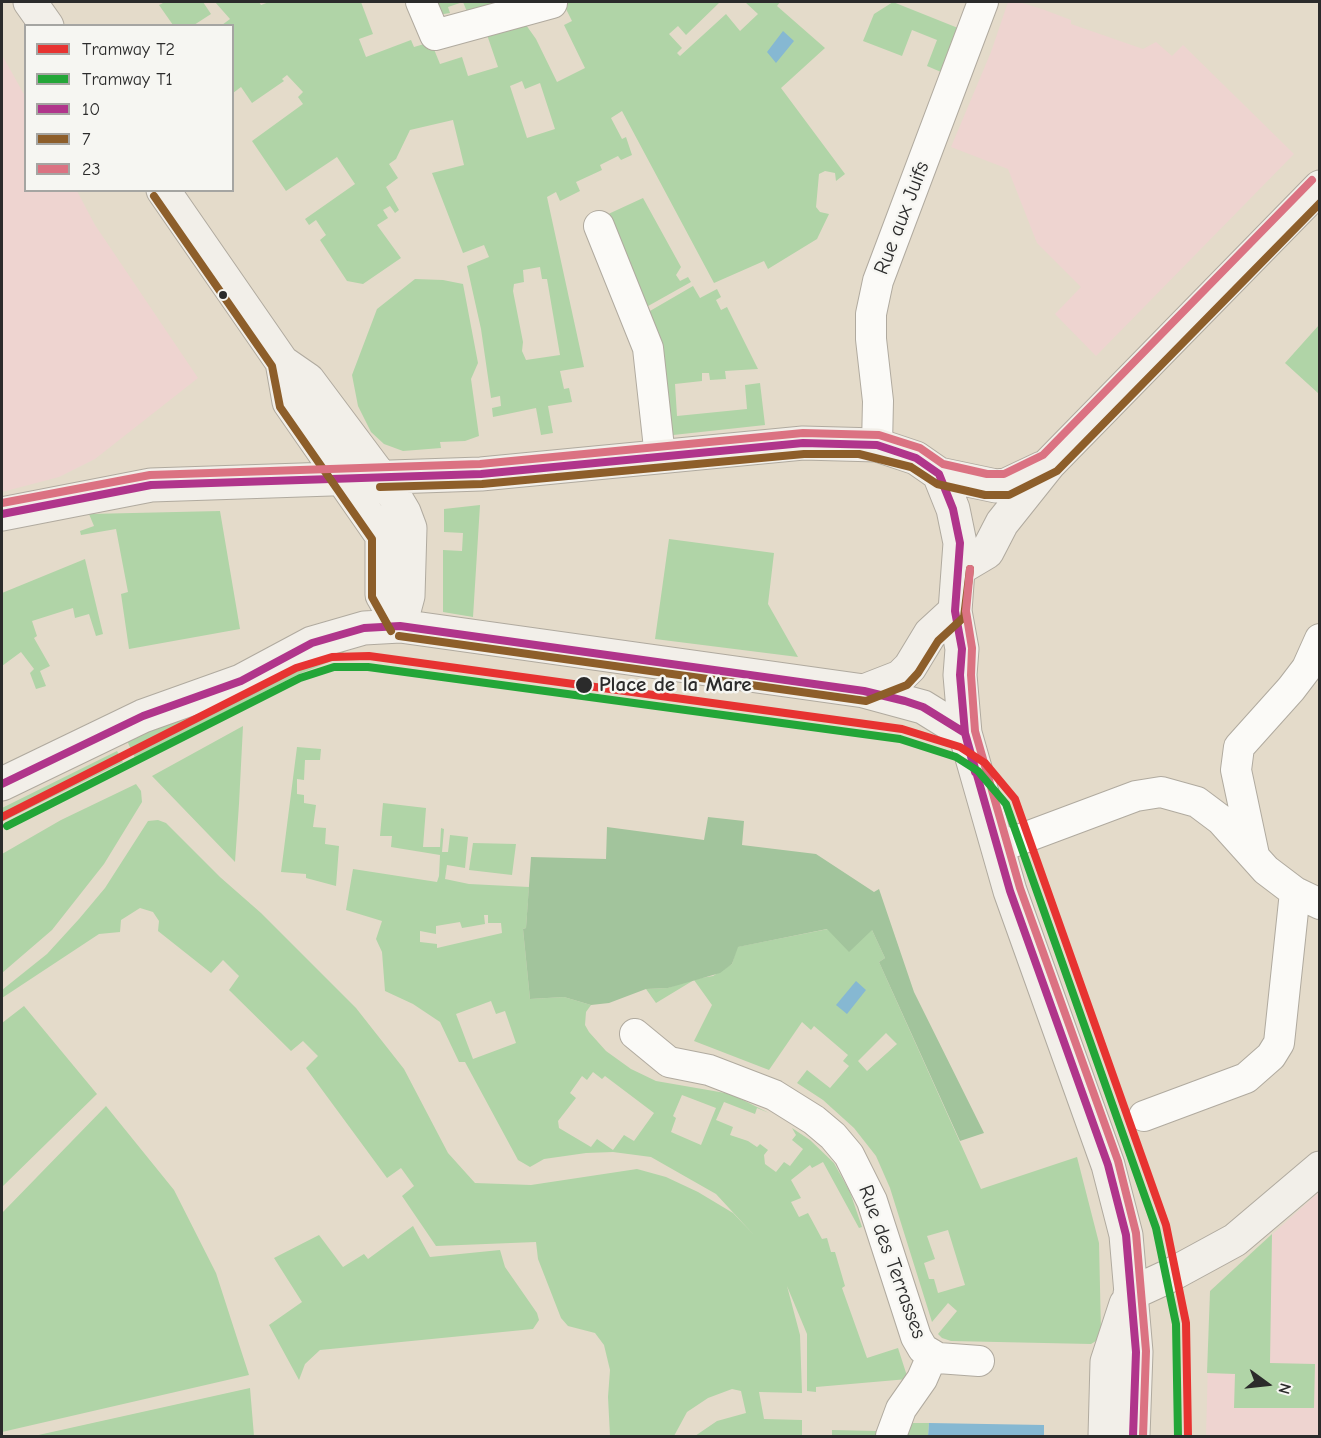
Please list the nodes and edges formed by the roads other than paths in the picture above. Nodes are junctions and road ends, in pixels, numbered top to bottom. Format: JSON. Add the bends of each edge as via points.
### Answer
{"nodes":[{"id":1,"x":30,"y":2,"type":"edge"},
{"id":2,"x":421,"y":2,"type":"edge"},
{"id":3,"x":983,"y":2,"type":"edge"},
{"id":4,"x":552,"y":3,"type":"dead end"},
{"id":5,"x":46,"y":24,"type":"edge"},
{"id":6,"x":1320,"y":186,"type":"edge"},
{"id":7,"x":164,"y":192,"type":"edge"},
{"id":8,"x":599,"y":226,"type":"dead end"},
{"id":9,"x":282,"y":362,"type":"junction"},
{"id":10,"x":308,"y":429,"type":"junction"},
{"id":11,"x":877,"y":445,"type":"junction"},
{"id":12,"x":660,"y":457,"type":"junction"},
{"id":13,"x":1049,"y":464,"type":"junction"},
{"id":14,"x":939,"y":474,"type":"junction"},
{"id":15,"x":380,"y":477,"type":"junction"},
{"id":16,"x":342,"y":478,"type":"junction"},
{"id":17,"x":287,"y":479,"type":"junction"},
{"id":18,"x":2,"y":514,"type":"edge"},
{"id":19,"x":960,"y":568,"type":"junction"},
{"id":20,"x":955,"y":611,"type":"junction"},
{"id":21,"x":400,"y":626,"type":"junction"},
{"id":22,"x":1320,"y":639,"type":"edge"},
{"id":23,"x":864,"y":691,"type":"junction"},
{"id":24,"x":965,"y":733,"type":"junction"},
{"id":25,"x":2,"y":784,"type":"edge"},
{"id":26,"x":997,"y":848,"type":"junction"},
{"id":27,"x":1254,"y":856,"type":"junction"},
{"id":28,"x":1307,"y":898,"type":"edge"},
{"id":29,"x":635,"y":1034,"type":"dead end"},
{"id":30,"x":1144,"y":1116,"type":"dead end"},
{"id":31,"x":1320,"y":1168,"type":"edge"},
{"id":32,"x":1130,"y":1294,"type":"junction"},
{"id":33,"x":932,"y":1356,"type":"junction"},
{"id":34,"x":979,"y":1360,"type":"dead end"},
{"id":35,"x":891,"y":1437,"type":"edge"},
{"id":36,"x":1104,"y":1437,"type":"edge"},
{"id":37,"x":1133,"y":1437,"type":"edge"}],
"edges":[{"from":1,"to":5,"type":"main road"},
{"from":2,"to":4,"type":"street","via":[[435,35]]},
{"from":3,"to":11,"type":"street","name":"Rue aux Juifs","via":[[878,281],[871,314]]},
{"from":6,"to":13,"type":"main road"},
{"from":7,"to":9,"type":"main road"},
{"from":8,"to":12,"type":"street","via":[[648,348]]},
{"from":9,"to":10,"type":"main road","via":[[289,402]]},
{"from":9,"to":15,"type":"main road","via":[[308,380]]},
{"from":10,"to":16,"type":"main road"},
{"from":10,"to":17,"type":"main road","via":[[299,468]]},
{"from":11,"to":12,"type":"main road","via":[[803,443]]},
{"from":11,"to":14,"type":"main road","via":[[916,458]]},
{"from":12,"to":15,"type":"main road","via":[[481,474]]},
{"from":13,"to":14,"type":"main road","via":[[1006,485],[986,485]]},
{"from":13,"to":19,"type":"main road","via":[[1002,523],[987,552]]},
{"from":14,"to":19,"type":"main road","via":[[957,523]]},
{"from":15,"to":16,"type":"main road"},
{"from":15,"to":21,"type":"main road","via":[[410,528],[408,596]]},
{"from":16,"to":17,"type":"main road"},
{"from":16,"to":21,"type":"main road","via":[[382,536],[382,595]]},
{"from":17,"to":18,"type":"main road","via":[[151,485]]},
{"from":19,"to":20,"type":"main road"},
{"from":20,"to":23,"type":"main road","via":[[930,634],[900,677]]},
{"from":20,"to":24,"type":"main road","via":[[962,649]]},
{"from":21,"to":23,"type":"main road"},
{"from":21,"to":25,"type":"main road","via":[[364,628],[312,643],[241,681],[143,716]]},
{"from":22,"to":27,"type":"street","via":[[1307,668],[1239,747],[1236,770]]},
{"from":23,"to":24,"type":"main road","via":[[923,707]]},
{"from":24,"to":26,"type":"main road"},
{"from":26,"to":27,"type":"street","via":[[1136,796],[1161,792],[1197,802],[1221,820]]},
{"from":26,"to":32,"type":"main road","via":[[1119,1203],[1126,1235]]},
{"from":27,"to":28,"type":"street","via":[[1266,870]]},
{"from":28,"to":30,"type":"street","via":[[1279,1043],[1271,1056],[1246,1078]]},
{"from":29,"to":33,"type":"street","name":"Rue des Terrasses","via":[[669,1062],[710,1070],[766,1092],[814,1120],[832,1136],[849,1155],[872,1201],[916,1337]]},
{"from":31,"to":32,"type":"main road","via":[[1234,1240]]},
{"from":32,"to":36,"type":"main road","via":[[1107,1362]]},
{"from":32,"to":37,"type":"main road","via":[[1136,1352]]},
{"from":33,"to":34,"type":"street","name":"Rue des Terrasses"},
{"from":33,"to":35,"type":"street","via":[[901,1409]]}]}
